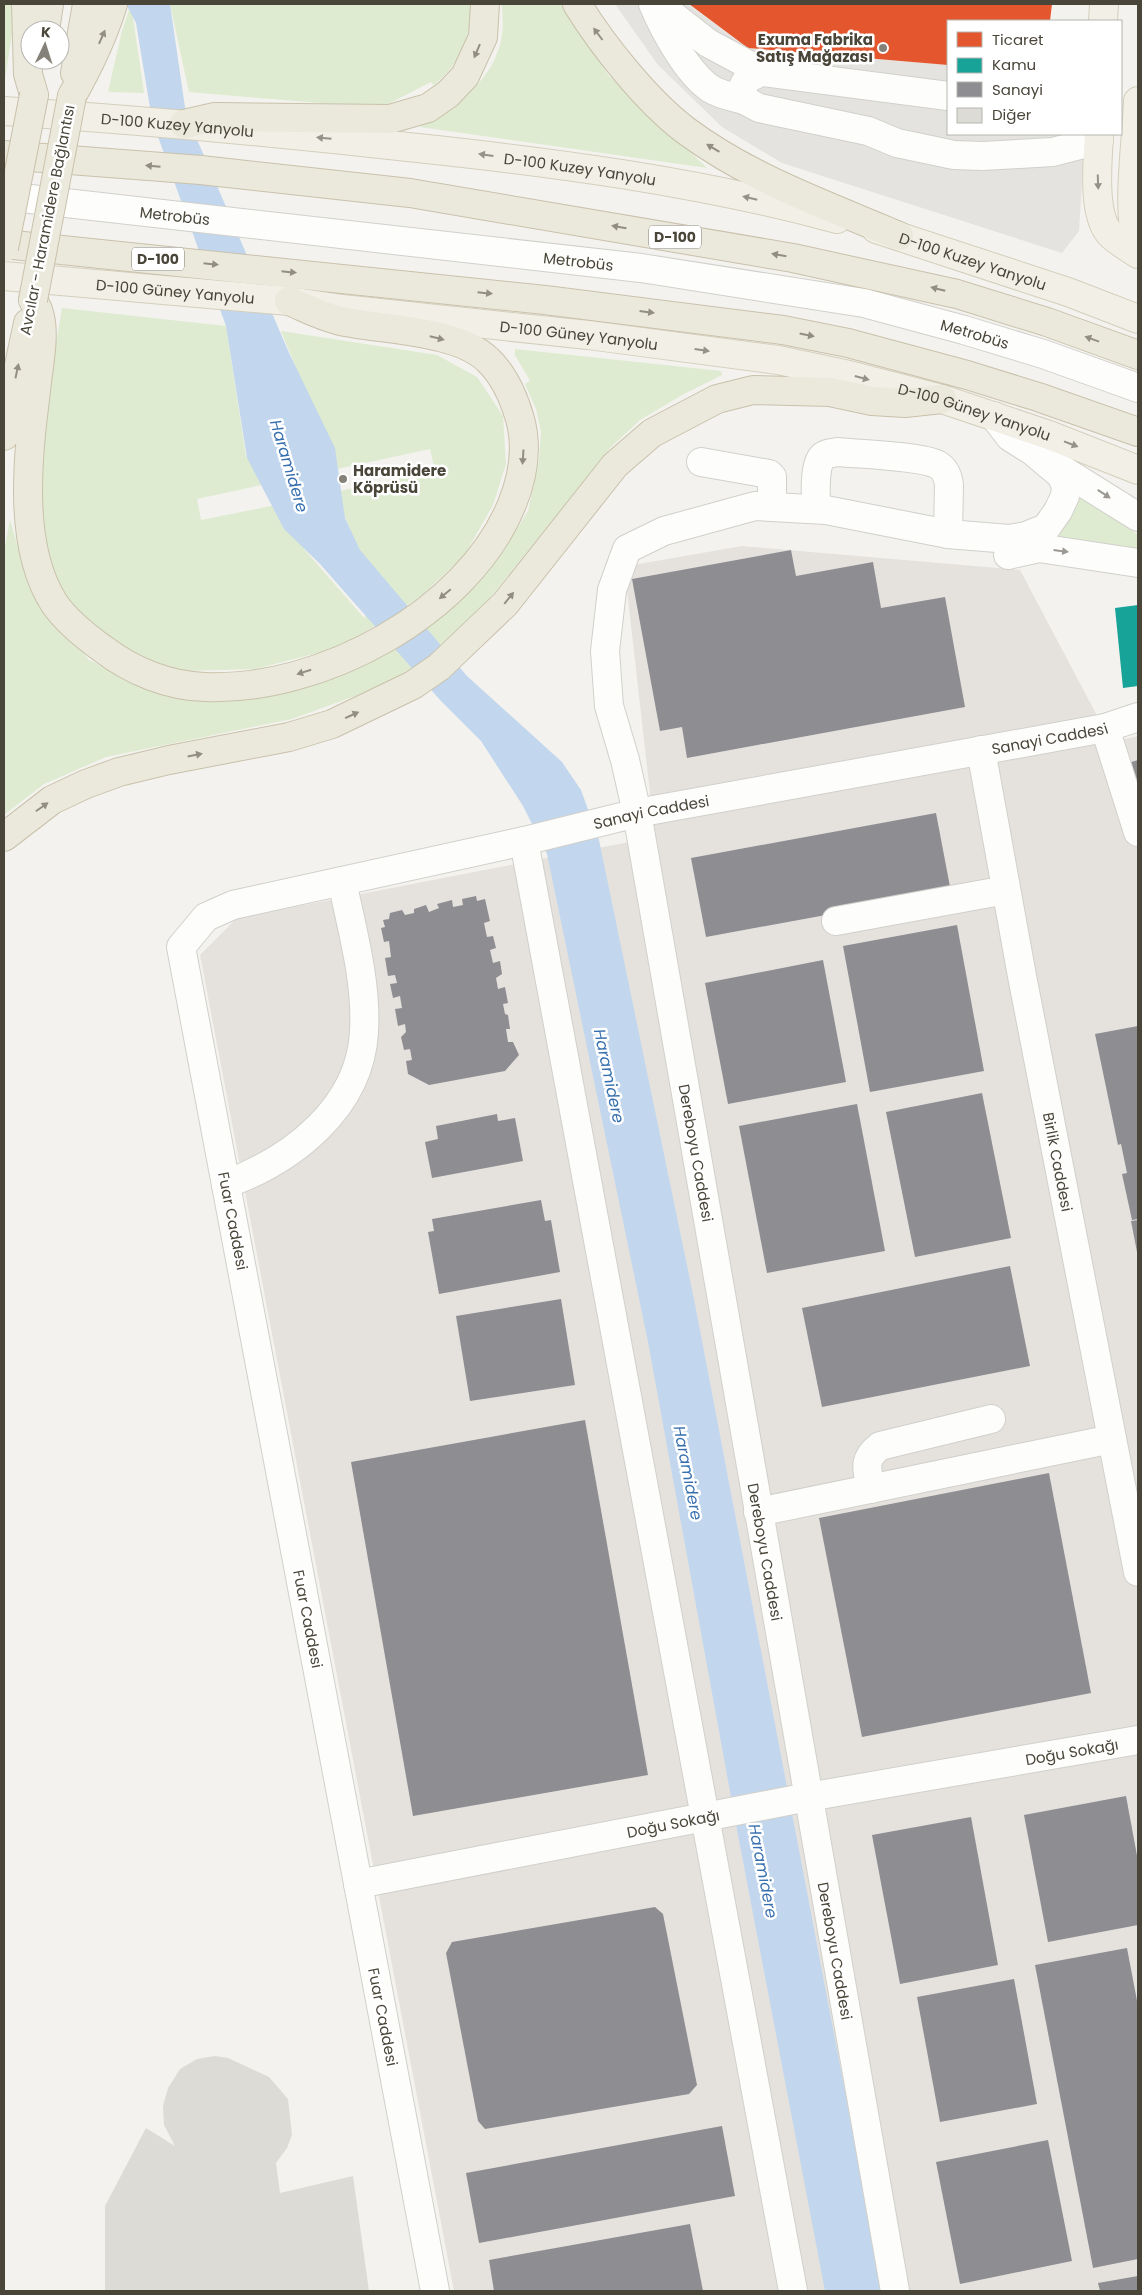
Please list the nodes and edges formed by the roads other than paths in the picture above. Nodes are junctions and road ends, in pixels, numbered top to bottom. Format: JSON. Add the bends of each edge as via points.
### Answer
{"nodes":[{"id":1,"x":26,"y":4,"type":"edge"},
{"id":2,"x":50,"y":4,"type":"edge"},
{"id":3,"x":87,"y":4,"type":"edge"},
{"id":4,"x":113,"y":4,"type":"edge"},
{"id":5,"x":485,"y":4,"type":"edge"},
{"id":6,"x":577,"y":4,"type":"edge"},
{"id":7,"x":653,"y":4,"type":"edge"},
{"id":8,"x":658,"y":4,"type":"edge"},
{"id":9,"x":1104,"y":4,"type":"edge"},
{"id":10,"x":47,"y":20,"type":"edge"},
{"id":11,"x":1103,"y":20,"type":"edge"},
{"id":12,"x":38,"y":70,"type":"edge"},
{"id":13,"x":762,"y":72,"type":"junction"},
{"id":14,"x":34,"y":95,"type":"junction"},
{"id":15,"x":72,"y":96,"type":"junction"},
{"id":16,"x":947,"y":96,"type":"edge"},
{"id":17,"x":744,"y":100,"type":"junction"},
{"id":18,"x":1132,"y":110,"type":"edge"},
{"id":19,"x":4,"y":111,"type":"edge"},
{"id":20,"x":184,"y":124,"type":"junction"},
{"id":21,"x":1099,"y":137,"type":"edge"},
{"id":22,"x":4,"y":155,"type":"edge"},
{"id":23,"x":4,"y":196,"type":"edge"},
{"id":24,"x":899,"y":236,"type":"junction"},
{"id":25,"x":4,"y":244,"type":"edge"},
{"id":26,"x":4,"y":248,"type":"edge"},
{"id":27,"x":1138,"y":254,"type":"edge"},
{"id":28,"x":4,"y":276,"type":"edge"},
{"id":29,"x":33,"y":300,"type":"junction"},
{"id":30,"x":289,"y":301,"type":"junction"},
{"id":31,"x":1138,"y":319,"type":"edge"},
{"id":32,"x":1138,"y":355,"type":"edge"},
{"id":33,"x":1138,"y":388,"type":"edge"},
{"id":34,"x":942,"y":400,"type":"junction"},
{"id":35,"x":994,"y":416,"type":"junction"},
{"id":36,"x":1138,"y":432,"type":"edge"},
{"id":37,"x":4,"y":436,"type":"edge"},
{"id":38,"x":1036,"y":454,"type":"junction"},
{"id":39,"x":701,"y":462,"type":"dead end"},
{"id":40,"x":1138,"y":470,"type":"edge"},
{"id":41,"x":772,"y":507,"type":"junction"},
{"id":42,"x":816,"y":509,"type":"junction"},
{"id":43,"x":1138,"y":517,"type":"edge"},
{"id":44,"x":948,"y":534,"type":"junction"},
{"id":45,"x":1138,"y":563,"type":"edge"},
{"id":46,"x":1138,"y":717,"type":"edge"},
{"id":47,"x":1104,"y":728,"type":"junction"},
{"id":48,"x":981,"y":750,"type":"junction"},
{"id":49,"x":636,"y":814,"type":"junction"},
{"id":50,"x":1138,"y":832,"type":"edge"},
{"id":51,"x":4,"y":836,"type":"edge"},
{"id":52,"x":524,"y":841,"type":"junction"},
{"id":53,"x":342,"y":881,"type":"junction"},
{"id":54,"x":1006,"y":890,"type":"junction"},
{"id":55,"x":836,"y":921,"type":"dead end"},
{"id":56,"x":181,"y":947,"type":"joint"},
{"id":57,"x":226,"y":1184,"type":"junction"},
{"id":58,"x":991,"y":1419,"type":"dead end"},
{"id":59,"x":1112,"y":1439,"type":"junction"},
{"id":60,"x":871,"y":1489,"type":"junction"},
{"id":61,"x":758,"y":1512,"type":"junction"},
{"id":62,"x":1138,"y":1572,"type":"edge"},
{"id":63,"x":1138,"y":1740,"type":"edge"},
{"id":64,"x":808,"y":1797,"type":"junction"},
{"id":65,"x":704,"y":1816,"type":"junction"},
{"id":66,"x":358,"y":1884,"type":"junction"},
{"id":67,"x":435,"y":2291,"type":"edge"},
{"id":68,"x":793,"y":2291,"type":"edge"},
{"id":69,"x":895,"y":2291,"type":"edge"}],
"edges":[{"from":1,"to":14,"type":"highway","via":[[28,74]]},
{"from":2,"to":10,"type":"highway"},
{"from":3,"to":15,"type":"highway","name":"Avcılar - Haramidere Bağlantısı"},
{"from":15,"to":4,"type":"highway","one_way":true,"via":[[87,70]]},
{"from":5,"to":20,"type":"highway","one_way":true,"via":[[483,37],[465,76],[428,108],[390,119],[215,117]]},
{"from":24,"to":6,"type":"highway","one_way":true,"via":[[782,187],[684,129],[638,84]]},
{"from":7,"to":17,"type":"street","via":[[678,54],[704,82],[720,93]]},
{"from":8,"to":13,"type":"street","via":[[708,43]]},
{"from":9,"to":11,"type":"main road"},
{"from":12,"to":14,"type":"highway"},
{"from":13,"to":16,"type":"street"},
{"from":13,"to":17,"type":"street","via":[[744,82]]},
{"from":14,"to":26,"type":"highway","bridge":true},
{"from":15,"to":29,"type":"highway","name":"Avcılar - Haramidere Bağlantısı","bridge":true},
{"from":17,"to":21,"type":"street","via":[[768,110],[868,131],[906,145],[954,155],[1053,152]]},
{"from":18,"to":27,"type":"main road","via":[[1131,210]]},
{"from":19,"to":20,"type":"main road","name":"D-100 Kuzey Yanyolu"},
{"from":24,"to":20,"type":"main road","name":"D-100 Kuzey Yanyolu","one_way":true,"via":[[751,198],[647,178],[479,154]]},
{"from":21,"to":27,"type":"main road","one_way":true,"via":[[1098,182],[1102,220],[1111,236]]},
{"from":32,"to":22,"type":"highway","number":"D-100","one_way":true,"via":[[1048,322],[957,294],[794,258],[410,193],[201,170]]},
{"from":23,"to":33,"type":"street","name":"Metrobüs","via":[[641,268],[864,303],[1043,354]]},
{"from":24,"to":31,"type":"main road","name":"D-100 Kuzey Yanyolu","via":[[1068,292]]},
{"from":25,"to":36,"type":"highway","number":"D-100","one_way":true,"via":[[535,299],[783,330],[848,343],[967,375]]},
{"from":28,"to":30,"type":"main road","name":"D-100 Güney Yanyolu"},
{"from":30,"to":29,"type":"highway","one_way":true,"via":[[338,320],[439,338],[462,345],[486,358],[502,377],[517,406],[524,431],[520,484],[505,521],[474,568],[410,622],[342,659],[304,672],[271,682],[205,687],[175,684],[143,673],[111,656],[66,618],[45,586],[29,512],[30,447],[41,318]]},
{"from":37,"to":29,"type":"highway","name":"Avcılar - Haramidere Bağlantısı","one_way":true},
{"from":30,"to":34,"type":"main road","name":"D-100 Güney Yanyolu","one_way":true,"via":[[778,360]]},
{"from":34,"to":35,"type":"main road","name":"D-100 Güney Yanyolu"},
{"from":51,"to":34,"type":"highway","one_way":true,"via":[[52,800],[86,784],[169,760],[289,737],[332,724],[414,685],[439,667],[505,604],[615,465],[652,433],[717,399],[754,390],[830,392],[872,401],[904,403]]},
{"from":35,"to":38,"type":"street","via":[[1010,437]]},
{"from":35,"to":40,"type":"main road","name":"D-100 Güney Yanyolu","one_way":true},
{"from":38,"to":43,"type":"street","one_way":true},
{"from":38,"to":44,"type":"street","via":[[1061,475],[1066,486],[1058,511],[1046,528],[1009,539]]},
{"from":39,"to":41,"type":"street","via":[[769,474],[774,485]]},
{"from":41,"to":42,"type":"street","name":"Dereboyu Caddesi"},
{"from":41,"to":49,"type":"street","name":"Dereboyu Caddesi","via":[[755,506],[664,531],[627,550],[612,590],[605,651],[609,706]]},
{"from":42,"to":44,"type":"street","name":"Dereboyu Caddesi"},
{"from":42,"to":44,"type":"street","via":[[817,471],[825,454],[837,452],[912,459],[936,464],[948,477]]},
{"from":44,"to":45,"type":"street","one_way":true,"via":[[984,551],[1009,555],[1039,548]]},
{"from":46,"to":47,"type":"street","name":"Sanayi Caddesi"},
{"from":47,"to":48,"type":"street","name":"Sanayi Caddesi"},
{"from":47,"to":50,"type":"street"},
{"from":48,"to":49,"type":"street","name":"Sanayi Caddesi"},
{"from":48,"to":54,"type":"street","name":"Birlik Caddesi"},
{"from":49,"to":52,"type":"street","name":"Sanayi Caddesi"},
{"from":49,"to":61,"type":"street","name":"Dereboyu Caddesi"},
{"from":52,"to":53,"type":"street","name":"Sanayi Caddesi"},
{"from":52,"to":65,"type":"street"},
{"from":53,"to":56,"type":"street","name":"Sanayi Caddesi","via":[[233,905],[206,917]]},
{"from":53,"to":57,"type":"street","via":[[362,976],[364,1032],[356,1068],[340,1098],[316,1131],[271,1165]]},
{"from":54,"to":55,"type":"street"},
{"from":54,"to":59,"type":"street","name":"Birlik Caddesi"},
{"from":56,"to":57,"type":"street","name":"Fuar Caddesi"},
{"from":57,"to":66,"type":"street","name":"Fuar Caddesi"},
{"from":58,"to":60,"type":"street","via":[[880,1446],[866,1463]]},
{"from":59,"to":60,"type":"street"},
{"from":59,"to":62,"type":"street","name":"Birlik Caddesi"},
{"from":60,"to":61,"type":"street"},
{"from":61,"to":64,"type":"street","name":"Dereboyu Caddesi"},
{"from":63,"to":64,"type":"street","name":"Doğu Sokağı"},
{"from":64,"to":65,"type":"street","name":"Doğu Sokağı"},
{"from":64,"to":69,"type":"street","name":"Dereboyu Caddesi"},
{"from":65,"to":66,"type":"street","name":"Doğu Sokağı"},
{"from":65,"to":68,"type":"street"},
{"from":66,"to":67,"type":"street","name":"Fuar Caddesi"}]}
